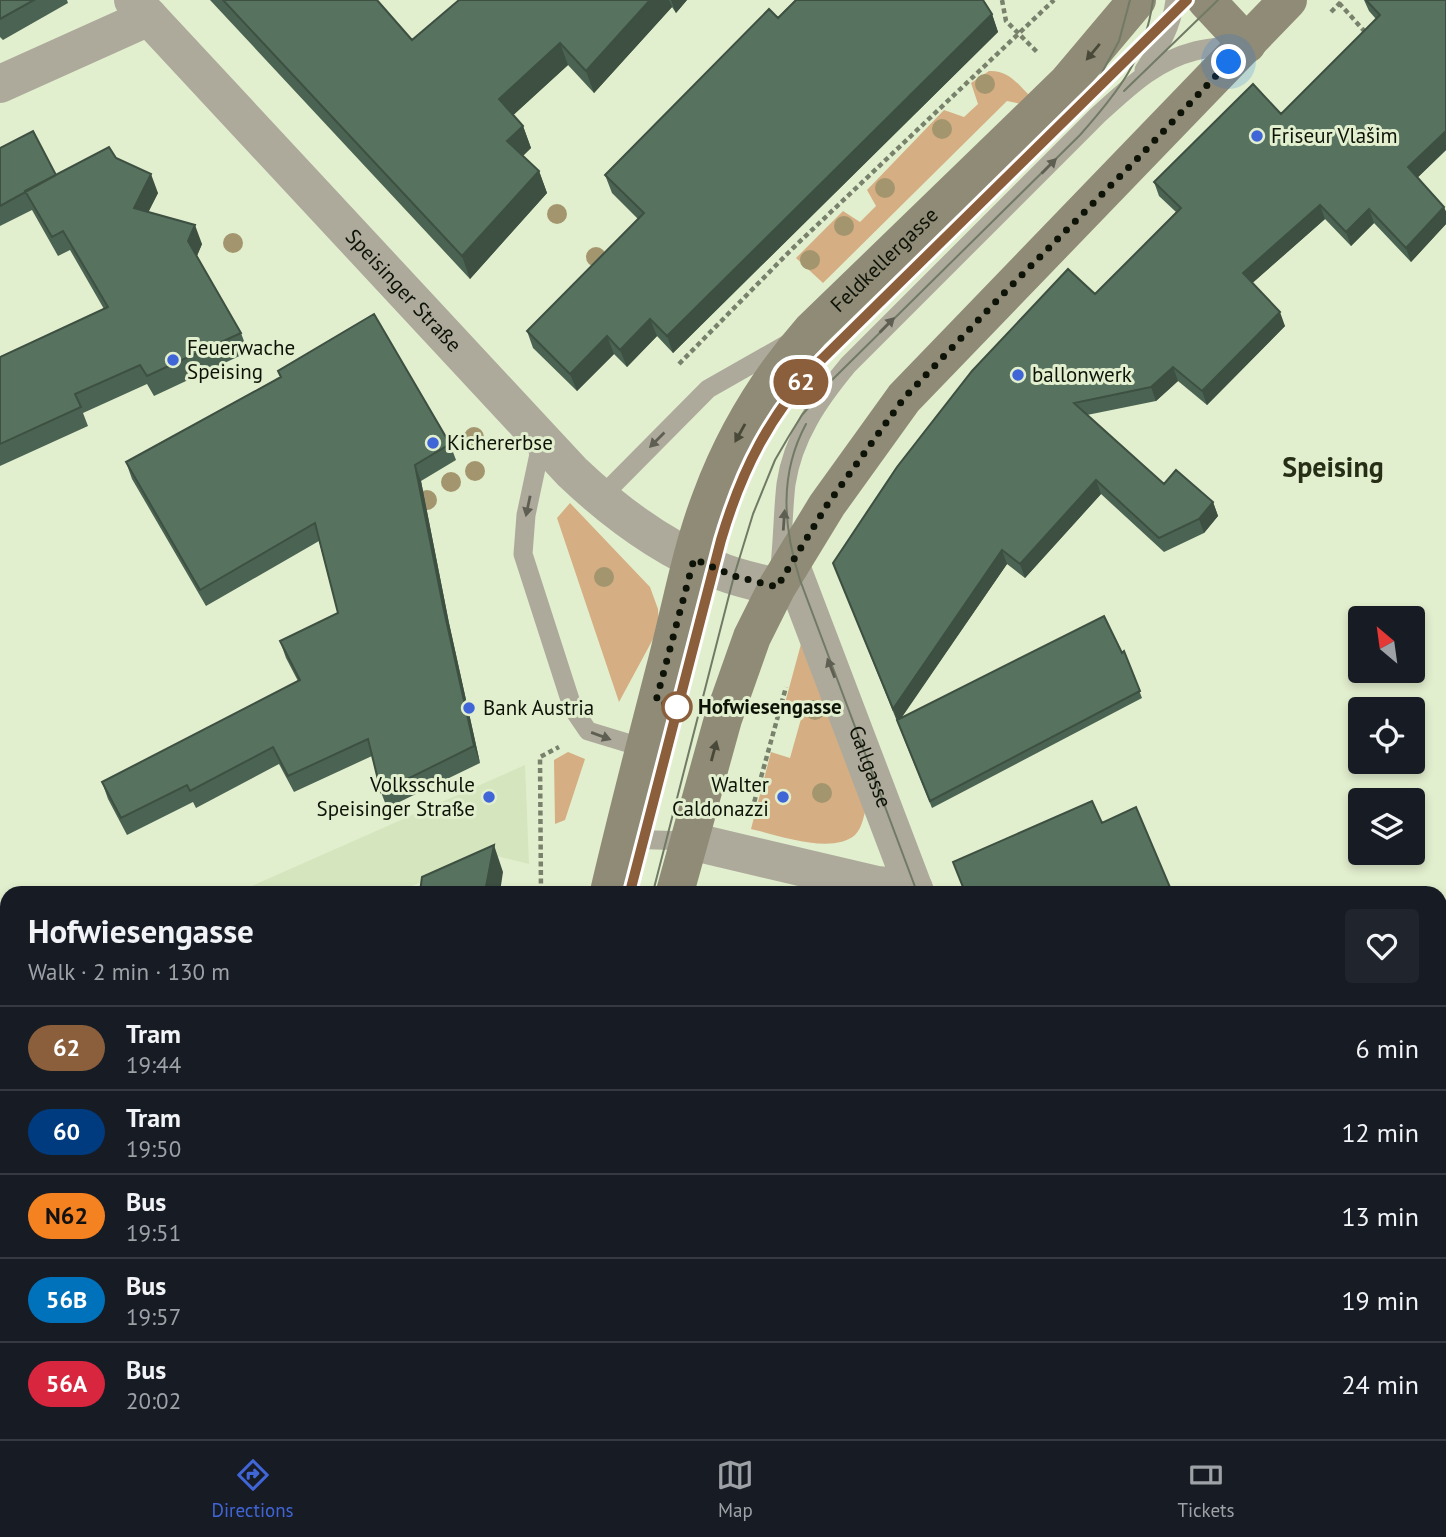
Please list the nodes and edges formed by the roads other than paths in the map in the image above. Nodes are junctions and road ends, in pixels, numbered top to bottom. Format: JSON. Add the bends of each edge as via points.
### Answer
{"nodes":[{"id":1,"x":1137,"y":0,"type":"edge"},
{"id":2,"x":1175,"y":0,"type":"edge"},
{"id":3,"x":1206,"y":0,"type":"edge"},
{"id":4,"x":1288,"y":0,"type":"edge"},
{"id":5,"x":141,"y":8,"type":"edge"},
{"id":6,"x":1247,"y":44,"type":"junction"},
{"id":7,"x":1138,"y":79,"type":"junction"},
{"id":8,"x":0,"y":84,"type":"edge"},
{"id":9,"x":811,"y":331,"type":"junction"},
{"id":10,"x":542,"y":439,"type":"junction"},
{"id":11,"x":600,"y":498,"type":"junction"},
{"id":12,"x":694,"y":559,"type":"junction"},
{"id":13,"x":784,"y":577,"type":"junction"},
{"id":14,"x":644,"y":748,"type":"junction"},
{"id":15,"x":621,"y":839,"type":"junction"},
{"id":16,"x":690,"y":841,"type":"junction"},
{"id":17,"x":610,"y":886,"type":"edge"},
{"id":18,"x":678,"y":886,"type":"edge"},
{"id":19,"x":883,"y":886,"type":"edge"},
{"id":20,"x":913,"y":886,"type":"edge"}],
"edges":[{"from":1,"to":9,"type":"main road","name":"Feldkellergasse","one_way":true,"via":[[1067,83]]},
{"from":2,"to":7,"type":"lane","via":[[1161,45]]},
{"from":3,"to":6,"type":"main road"},
{"from":4,"to":6,"type":"main road"},
{"from":5,"to":8,"type":"street"},
{"from":5,"to":10,"type":"street","name":"Speisinger Straße"},
{"from":6,"to":7,"type":"lane","via":[[1196,51],[1166,61]]},
{"from":6,"to":13,"type":"main road","via":[[904,398],[827,505]]},
{"from":13,"to":7,"type":"lane","one_way":true,"via":[[786,484],[793,454],[823,396],[861,351]]},
{"from":9,"to":11,"type":"lane","one_way":true,"via":[[708,389]]},
{"from":9,"to":12,"type":"main road","name":"Feldkellergasse","one_way":true,"via":[[760,398],[733,447],[710,499]]},
{"from":10,"to":11,"type":"street","name":"Speisinger Straße"},
{"from":10,"to":14,"type":"lane","one_way":true,"via":[[526,514],[523,554],[573,709],[588,731]]},
{"from":11,"to":12,"type":"street","name":"Speisinger Straße"},
{"from":12,"to":13,"type":"street","name":"Speisinger Straße","via":[[734,576]]},
{"from":12,"to":14,"type":"main road"},
{"from":16,"to":13,"type":"main road","one_way":true,"via":[[723,719],[752,638]]},
{"from":20,"to":13,"type":"street","name":"Gallgasse","one_way":true},
{"from":14,"to":15,"type":"main road"},
{"from":15,"to":16,"type":"lane"},
{"from":15,"to":17,"type":"main road"},
{"from":16,"to":18,"type":"main road"},
{"from":16,"to":19,"type":"street"}]}
